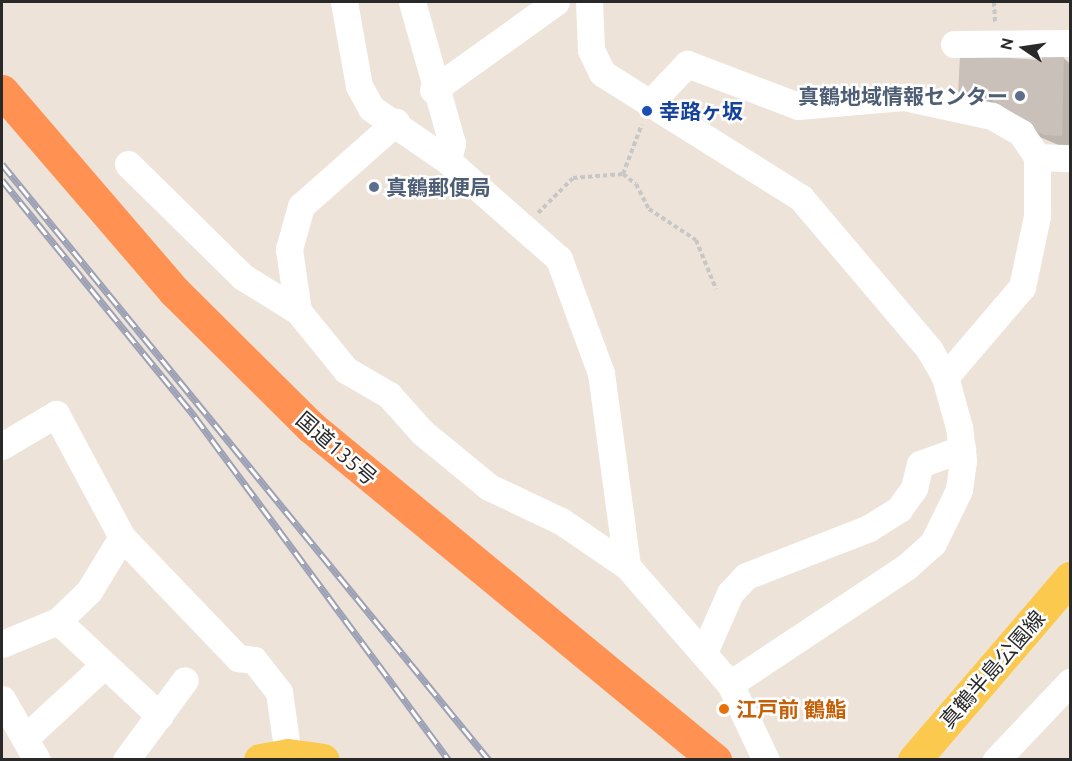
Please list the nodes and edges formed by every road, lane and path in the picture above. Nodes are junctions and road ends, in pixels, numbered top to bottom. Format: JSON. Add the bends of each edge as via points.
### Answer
{"nodes":[{"id":1,"x":344,"y":2,"type":"edge"},
{"id":2,"x":412,"y":2,"type":"edge"},
{"id":3,"x":556,"y":2,"type":"edge"},
{"id":4,"x":589,"y":2,"type":"edge"},
{"id":5,"x":1071,"y":43,"type":"edge"},
{"id":6,"x":954,"y":44,"type":"dead end"},
{"id":7,"x":433,"y":90,"type":"junction"},
{"id":8,"x":2,"y":91,"type":"edge"},
{"id":9,"x":650,"y":103,"type":"junction"},
{"id":10,"x":396,"y":122,"type":"junction"},
{"id":11,"x":1037,"y":157,"type":"junction"},
{"id":12,"x":1071,"y":158,"type":"edge"},
{"id":13,"x":448,"y":161,"type":"junction"},
{"id":14,"x":128,"y":164,"type":"dead end"},
{"id":15,"x":623,"y":174,"type":"junction"},
{"id":16,"x":525,"y":225,"type":"junction"},
{"id":17,"x":716,"y":289,"type":"dead end"},
{"id":18,"x":298,"y":311,"type":"junction"},
{"id":19,"x":945,"y":377,"type":"junction"},
{"id":20,"x":2,"y":446,"type":"edge"},
{"id":21,"x":962,"y":449,"type":"junction"},
{"id":22,"x":122,"y":537,"type":"junction"},
{"id":23,"x":627,"y":566,"type":"junction"},
{"id":24,"x":1071,"y":578,"type":"edge"},
{"id":25,"x":58,"y":621,"type":"junction"},
{"id":26,"x":3,"y":645,"type":"edge"},
{"id":27,"x":705,"y":650,"type":"junction"},
{"id":28,"x":102,"y":667,"type":"junction"},
{"id":29,"x":185,"y":680,"type":"dead end"},
{"id":30,"x":1071,"y":682,"type":"edge"},
{"id":31,"x":730,"y":684,"type":"junction"},
{"id":32,"x":2,"y":699,"type":"edge"},
{"id":33,"x":160,"y":716,"type":"junction"},
{"id":34,"x":32,"y":748,"type":"edge"},
{"id":35,"x":274,"y":757,"type":"edge"},
{"id":36,"x":126,"y":759,"type":"edge"},
{"id":37,"x":323,"y":759,"type":"edge"},
{"id":38,"x":715,"y":759,"type":"edge"},
{"id":39,"x":766,"y":759,"type":"edge"},
{"id":40,"x":914,"y":759,"type":"edge"},
{"id":41,"x":996,"y":759,"type":"edge"}],
"edges":[{"from":1,"to":10,"type":"street","via":[[358,86],[371,108]]},
{"from":2,"to":7,"type":"street"},
{"from":3,"to":7,"type":"street"},
{"from":4,"to":9,"type":"street","via":[[591,50],[602,73]]},
{"from":5,"to":6,"type":"street"},
{"from":7,"to":13,"type":"street","via":[[452,143]]},
{"from":8,"to":38,"type":"highway","name":"国道135号","via":[[174,291],[311,427]]},
{"from":9,"to":11,"type":"street","via":[[687,64],[798,106],[904,97],[992,116],[1021,133]]},
{"from":9,"to":15,"type":"path"},
{"from":9,"to":19,"type":"street","via":[[801,198],[898,310]]},
{"from":10,"to":13,"type":"street"},
{"from":10,"to":18,"type":"street","via":[[301,206],[289,249]]},
{"from":11,"to":12,"type":"street"},
{"from":11,"to":19,"type":"street","via":[[1037,216],[1022,287]]},
{"from":13,"to":16,"type":"street"},
{"from":14,"to":18,"type":"street","via":[[243,277]]},
{"from":15,"to":16,"type":"path","via":[[573,178]]},
{"from":15,"to":17,"type":"path","via":[[636,184],[649,209],[696,240]]},
{"from":16,"to":23,"type":"street","via":[[559,259],[601,373]]},
{"from":18,"to":23,"type":"street","via":[[346,370],[388,395],[422,432],[489,487],[561,521]]},
{"from":19,"to":21,"type":"street"},
{"from":20,"to":22,"type":"street","via":[[56,414]]},
{"from":21,"to":27,"type":"street","via":[[920,464],[915,488],[899,509],[869,528],[746,576],[730,593]]},
{"from":21,"to":31,"type":"street","via":[[959,490],[933,543],[906,567]]},
{"from":22,"to":25,"type":"street","via":[[89,591]]},
{"from":22,"to":35,"type":"street","via":[[238,658],[254,660],[279,692]]},
{"from":23,"to":27,"type":"street"},
{"from":24,"to":40,"type":"main road","name":"真鶴半島公園線"},
{"from":25,"to":26,"type":"street"},
{"from":25,"to":28,"type":"street"},
{"from":27,"to":31,"type":"street"},
{"from":28,"to":33,"type":"street"},
{"from":28,"to":34,"type":"street"},
{"from":29,"to":33,"type":"street"},
{"from":30,"to":41,"type":"street"},
{"from":31,"to":39,"type":"street"},
{"from":32,"to":34,"type":"street"},
{"from":33,"to":36,"type":"street"},
{"from":35,"to":37,"type":"main road"}]}
